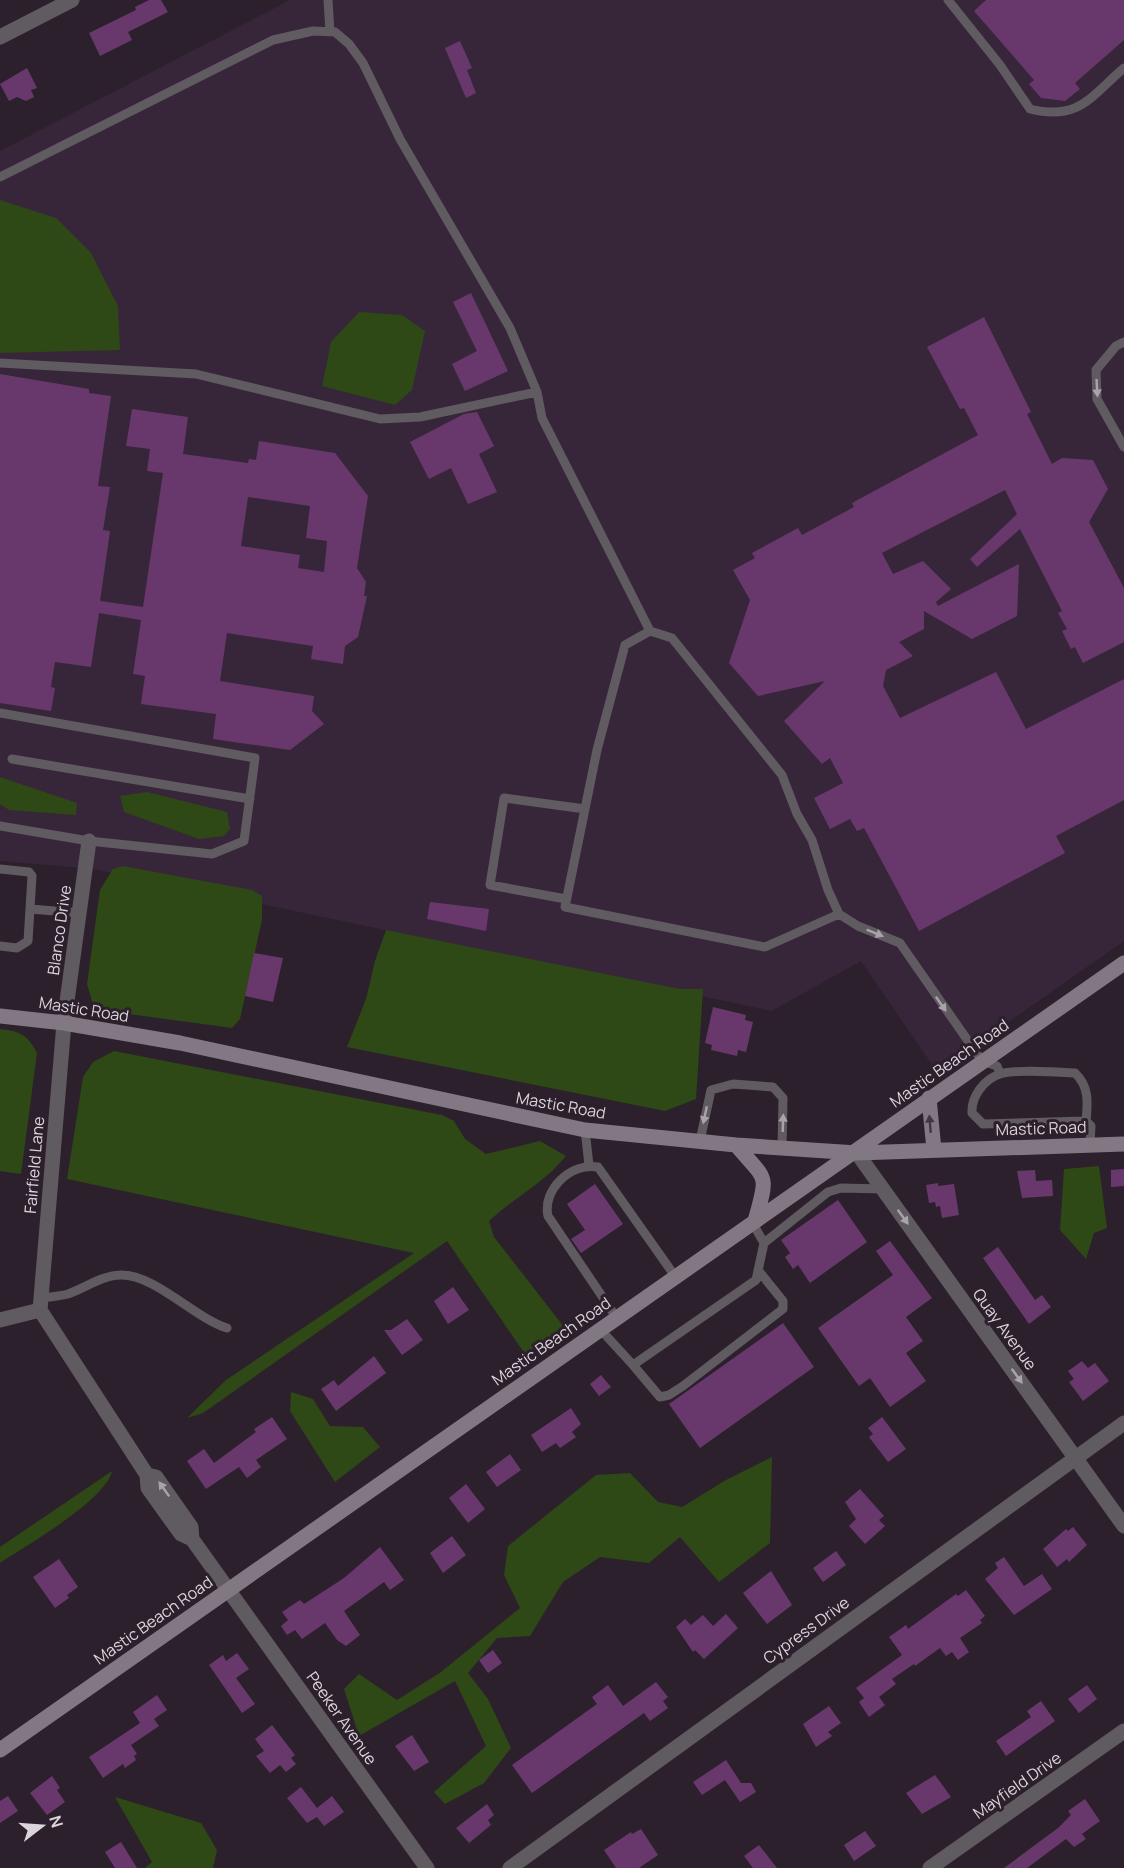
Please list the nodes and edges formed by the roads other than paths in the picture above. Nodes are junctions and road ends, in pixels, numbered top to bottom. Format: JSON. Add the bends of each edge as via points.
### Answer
{"nodes":[{"id":1,"x":72,"y":0,"type":"edge"},
{"id":2,"x":328,"y":0,"type":"edge"},
{"id":3,"x":948,"y":0,"type":"edge"},
{"id":4,"x":330,"y":32,"type":"junction"},
{"id":5,"x":0,"y":37,"type":"edge"},
{"id":6,"x":1124,"y":68,"type":"edge"},
{"id":7,"x":0,"y":177,"type":"edge"},
{"id":8,"x":1124,"y":342,"type":"edge"},
{"id":9,"x":0,"y":363,"type":"edge"},
{"id":10,"x":537,"y":392,"type":"junction"},
{"id":11,"x":1124,"y":447,"type":"edge"},
{"id":12,"x":650,"y":631,"type":"junction"},
{"id":13,"x":0,"y":713,"type":"edge"},
{"id":14,"x":12,"y":759,"type":"dead end"},
{"id":15,"x":250,"y":799,"type":"junction"},
{"id":16,"x":585,"y":809,"type":"junction"},
{"id":17,"x":0,"y":826,"type":"edge"},
{"id":18,"x":90,"y":842,"type":"junction"},
{"id":19,"x":0,"y":870,"type":"edge"},
{"id":20,"x":566,"y":899,"type":"junction"},
{"id":21,"x":30,"y":909,"type":"junction"},
{"id":22,"x":80,"y":913,"type":"junction"},
{"id":23,"x":839,"y":914,"type":"junction"},
{"id":24,"x":0,"y":946,"type":"edge"},
{"id":25,"x":1124,"y":963,"type":"edge"},
{"id":26,"x":0,"y":1016,"type":"edge"},
{"id":27,"x":64,"y":1023,"type":"junction"},
{"id":28,"x":982,"y":1061,"type":"junction"},
{"id":29,"x":1000,"y":1074,"type":"junction"},
{"id":30,"x":929,"y":1098,"type":"junction"},
{"id":31,"x":1086,"y":1121,"type":"junction"},
{"id":32,"x":585,"y":1130,"type":"junction"},
{"id":33,"x":700,"y":1141,"type":"junction"},
{"id":34,"x":1124,"y":1144,"type":"edge"},
{"id":35,"x":736,"y":1145,"type":"junction"},
{"id":36,"x":1090,"y":1145,"type":"junction"},
{"id":37,"x":782,"y":1149,"type":"junction"},
{"id":38,"x":934,"y":1150,"type":"junction"},
{"id":39,"x":857,"y":1153,"type":"junction"},
{"id":40,"x":589,"y":1165,"type":"junction"},
{"id":41,"x":883,"y":1189,"type":"junction"},
{"id":42,"x":754,"y":1222,"type":"junction"},
{"id":43,"x":764,"y":1244,"type":"junction"},
{"id":44,"x":758,"y":1270,"type":"junction"},
{"id":45,"x":677,"y":1279,"type":"junction"},
{"id":46,"x":40,"y":1304,"type":"junction"},
{"id":47,"x":616,"y":1317,"type":"junction"},
{"id":48,"x":0,"y":1320,"type":"edge"},
{"id":49,"x":227,"y":1328,"type":"dead end"},
{"id":50,"x":600,"y":1329,"type":"junction"},
{"id":51,"x":633,"y":1365,"type":"junction"},
{"id":52,"x":1124,"y":1423,"type":"edge"},
{"id":53,"x":1075,"y":1457,"type":"junction"},
{"id":54,"x":1124,"y":1526,"type":"edge"},
{"id":55,"x":229,"y":1589,"type":"junction"},
{"id":56,"x":1124,"y":1731,"type":"edge"},
{"id":57,"x":0,"y":1750,"type":"edge"},
{"id":58,"x":427,"y":1868,"type":"edge"},
{"id":59,"x":510,"y":1868,"type":"edge"},
{"id":60,"x":930,"y":1868,"type":"edge"}],
"edges":[{"from":1,"to":5,"type":"street"},
{"from":2,"to":4,"type":"lane"},
{"from":3,"to":6,"type":"lane","via":[[1030,109],[1070,112],[1080,108]]},
{"from":4,"to":7,"type":"lane","via":[[313,31],[273,40]]},
{"from":4,"to":10,"type":"lane","via":[[349,44],[363,63],[400,139],[510,328]]},
{"from":8,"to":11,"type":"lane","one_way":true,"via":[[1096,370],[1097,399]]},
{"from":9,"to":10,"type":"lane","via":[[196,374],[380,419],[420,417]]},
{"from":10,"to":12,"type":"lane","via":[[542,418]]},
{"from":12,"to":16,"type":"lane","via":[[625,645]]},
{"from":12,"to":23,"type":"lane","via":[[672,638],[782,775],[812,840]]},
{"from":13,"to":15,"type":"lane","via":[[255,758]]},
{"from":14,"to":15,"type":"lane"},
{"from":15,"to":18,"type":"lane","via":[[244,841],[212,854]]},
{"from":16,"to":20,"type":"lane"},
{"from":16,"to":20,"type":"lane","via":[[504,798],[490,885]]},
{"from":17,"to":18,"type":"lane"},
{"from":18,"to":22,"type":"street","name":"Blanco Drive"},
{"from":19,"to":21,"type":"lane","via":[[29,872]]},
{"from":20,"to":23,"type":"lane","via":[[565,907],[765,947]]},
{"from":21,"to":22,"type":"lane"},
{"from":21,"to":24,"type":"lane","via":[[27,941],[17,948]]},
{"from":22,"to":27,"type":"street","name":"Blanco Drive"},
{"from":23,"to":28,"type":"lane","one_way":true,"via":[[900,944]]},
{"from":25,"to":28,"type":"street","name":"Mastic Beach Road"},
{"from":26,"to":27,"type":"street","name":"Mastic Road"},
{"from":27,"to":32,"type":"street","name":"Mastic Road","via":[[180,1043]]},
{"from":27,"to":46,"type":"street","name":"Fairfield Lane"},
{"from":28,"to":29,"type":"lane","via":[[997,1066]]},
{"from":28,"to":30,"type":"street","name":"Mastic Beach Road"},
{"from":29,"to":31,"type":"lane","via":[[1075,1073],[1085,1082]]},
{"from":29,"to":31,"type":"lane","via":[[971,1101],[972,1113],[983,1124]]},
{"from":38,"to":30,"type":"street","one_way":true},
{"from":30,"to":39,"type":"street","name":"Mastic Beach Road"},
{"from":31,"to":36,"type":"lane","via":[[1091,1126]]},
{"from":32,"to":33,"type":"street","name":"Mastic Road"},
{"from":32,"to":40,"type":"lane"},
{"from":33,"to":35,"type":"street","name":"Mastic Road"},
{"from":37,"to":33,"type":"lane","one_way":true,"via":[[783,1098],[773,1087],[733,1084],[711,1089]]},
{"from":34,"to":36,"type":"street","name":"Mastic Road"},
{"from":35,"to":37,"type":"street","name":"Mastic Road"},
{"from":35,"to":42,"type":"street","via":[[764,1179],[765,1188]]},
{"from":36,"to":38,"type":"street","name":"Mastic Road"},
{"from":37,"to":39,"type":"street","name":"Mastic Road"},
{"from":38,"to":39,"type":"street","name":"Mastic Road"},
{"from":39,"to":41,"type":"street","name":"Quay Avenue"},
{"from":39,"to":42,"type":"street","name":"Mastic Beach Road"},
{"from":40,"to":45,"type":"lane","via":[[598,1167]]},
{"from":40,"to":47,"type":"lane","via":[[551,1188],[545,1204],[548,1216]]},
{"from":41,"to":43,"type":"lane","via":[[841,1188],[828,1192]]},
{"from":41,"to":53,"type":"street","name":"Quay Avenue","one_way":true},
{"from":42,"to":43,"type":"lane"},
{"from":42,"to":45,"type":"street","name":"Mastic Beach Road"},
{"from":43,"to":44,"type":"lane"},
{"from":44,"to":51,"type":"lane","via":[[756,1280]]},
{"from":44,"to":51,"type":"lane","via":[[783,1301],[783,1309],[683,1386],[660,1397]]},
{"from":45,"to":47,"type":"street","name":"Mastic Beach Road"},
{"from":46,"to":48,"type":"street"},
{"from":46,"to":49,"type":"lane","via":[[111,1276],[132,1276]]},
{"from":46,"to":55,"type":"street","via":[[147,1474],[156,1477],[191,1527],[192,1539]]},
{"from":47,"to":50,"type":"street","name":"Mastic Beach Road"},
{"from":50,"to":51,"type":"lane"},
{"from":50,"to":55,"type":"street","name":"Mastic Beach Road"},
{"from":52,"to":53,"type":"street","name":"Cypress Drive"},
{"from":53,"to":54,"type":"street","name":"Quay Avenue"},
{"from":53,"to":59,"type":"street","name":"Cypress Drive"},
{"from":55,"to":57,"type":"street","name":"Mastic Beach Road"},
{"from":55,"to":58,"type":"street","name":"Peeker Avenue"},
{"from":56,"to":60,"type":"street","name":"Mayfield Drive"}]}
